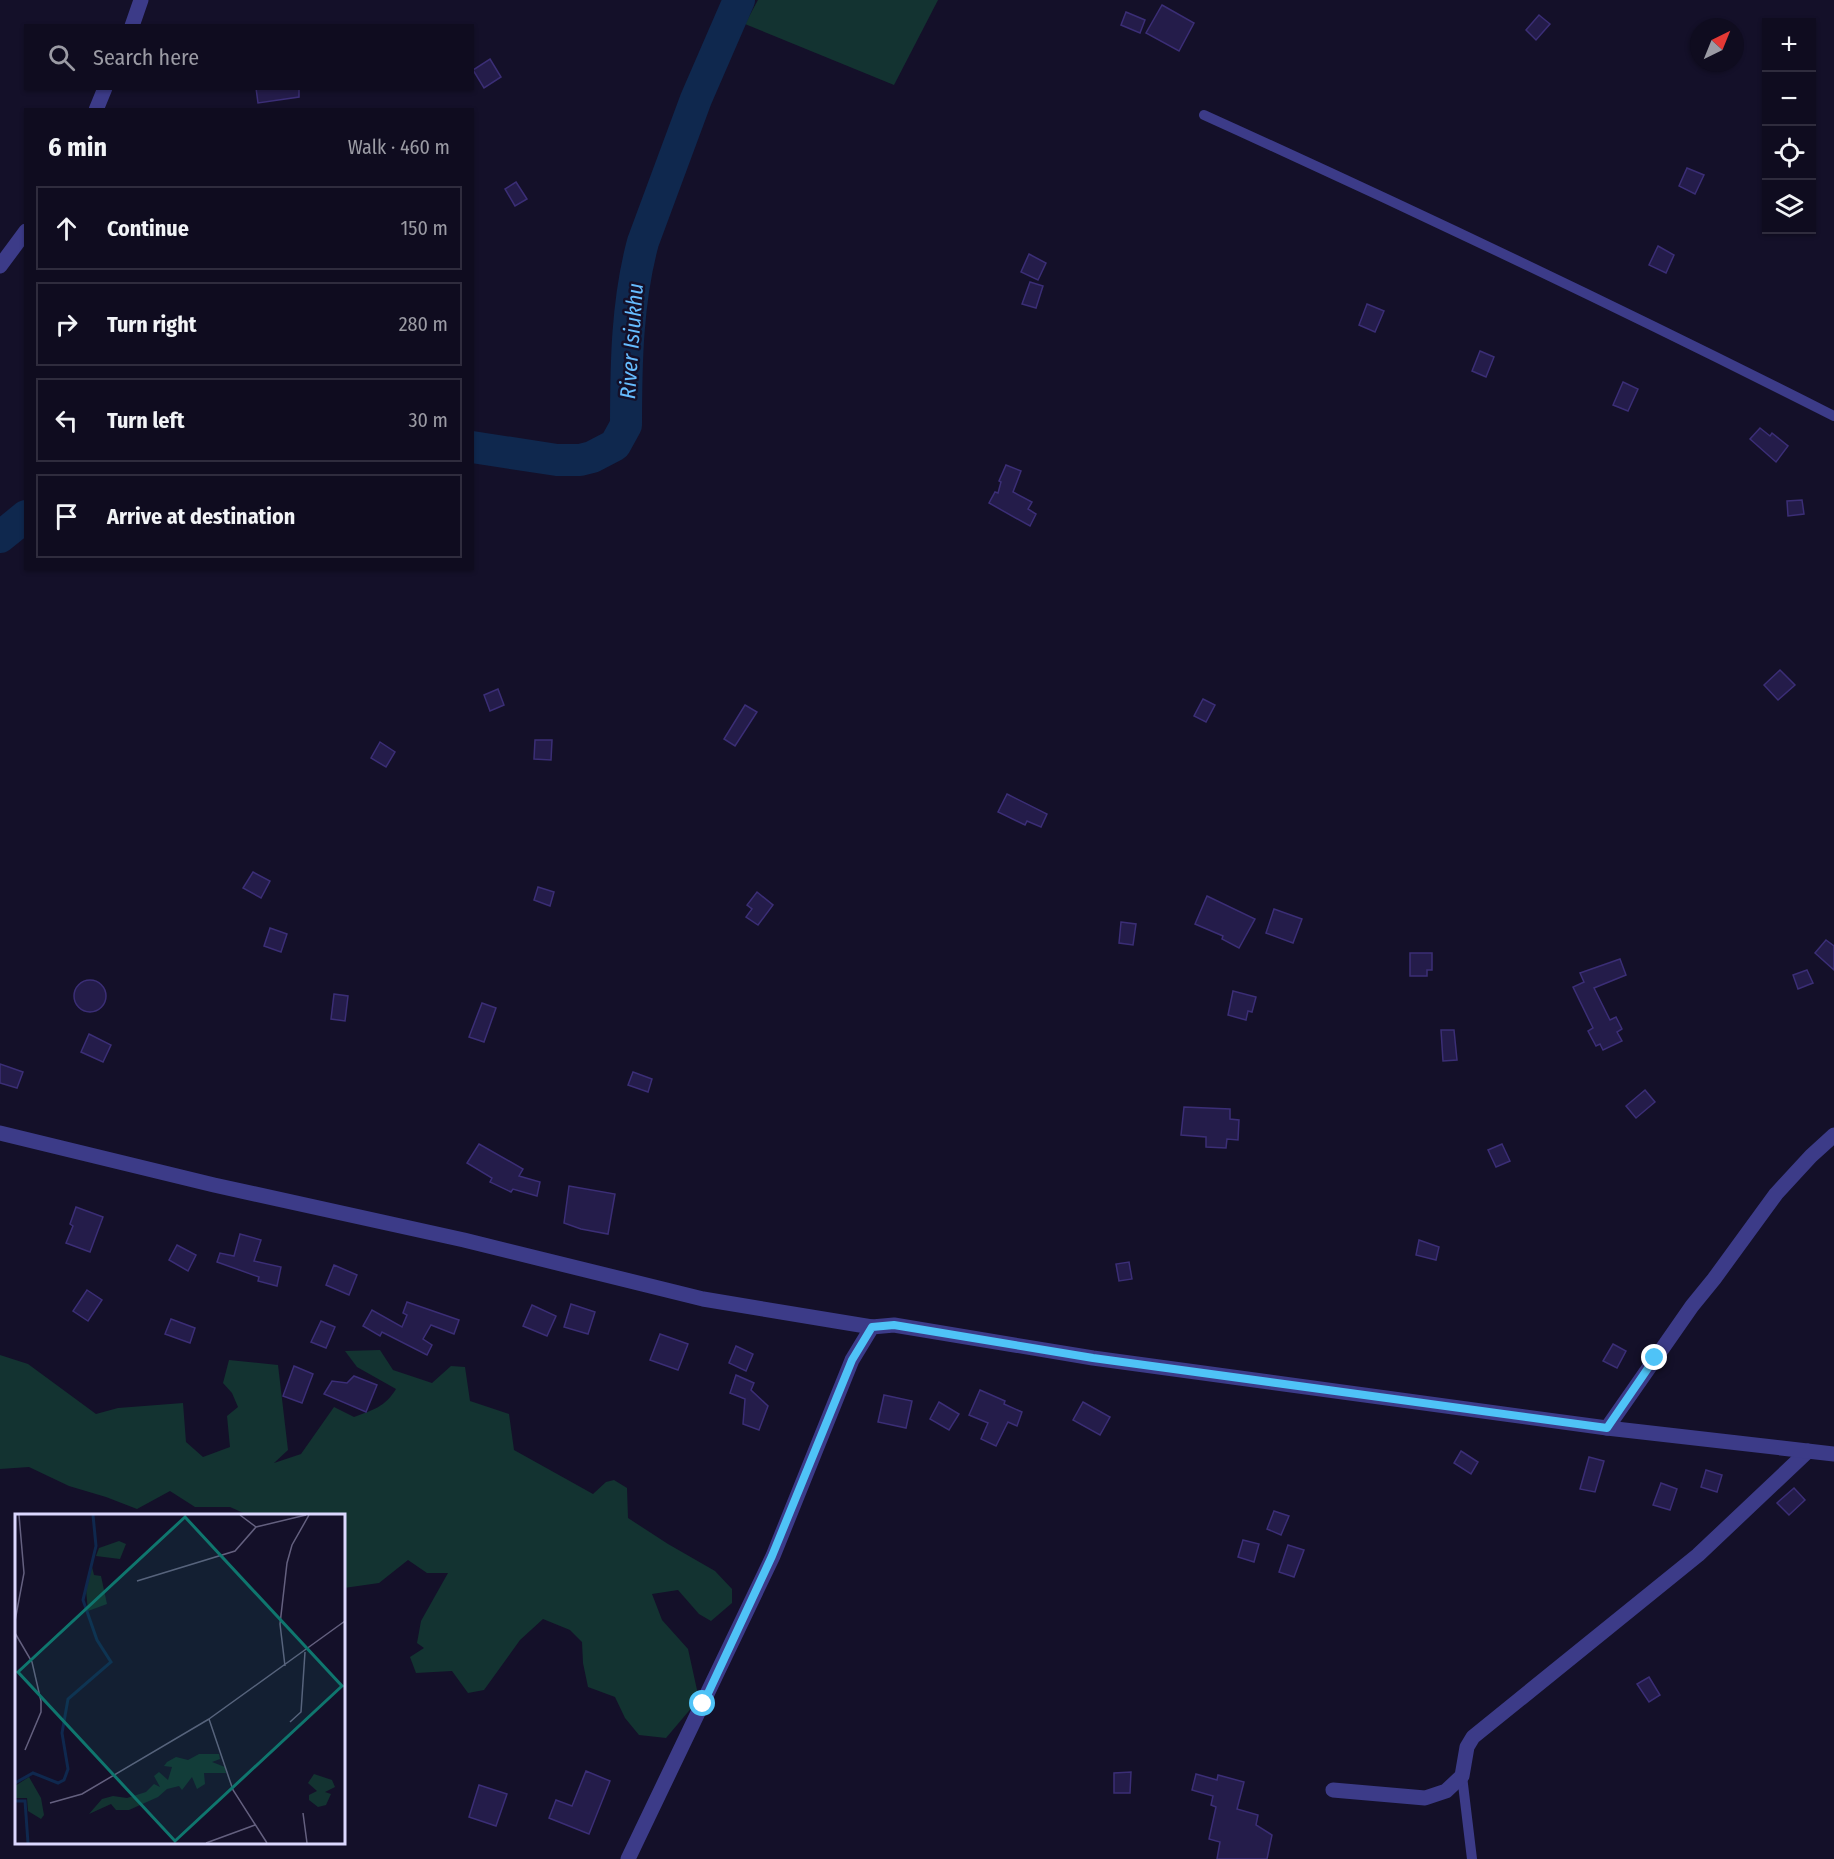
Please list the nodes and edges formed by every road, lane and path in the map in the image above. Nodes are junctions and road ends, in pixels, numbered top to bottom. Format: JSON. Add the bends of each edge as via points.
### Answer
{"nodes":[{"id":1,"x":141,"y":0,"type":"edge"},
{"id":2,"x":133,"y":24,"type":"edge"},
{"id":3,"x":104,"y":90,"type":"edge"},
{"id":4,"x":97,"y":108,"type":"edge"},
{"id":5,"x":1204,"y":115,"type":"dead end"},
{"id":6,"x":24,"y":234,"type":"edge"},
{"id":7,"x":0,"y":266,"type":"edge"},
{"id":8,"x":1834,"y":416,"type":"edge"},
{"id":9,"x":0,"y":1133,"type":"edge"},
{"id":10,"x":1834,"y":1135,"type":"edge"},
{"id":11,"x":872,"y":1327,"type":"junction"},
{"id":12,"x":1607,"y":1428,"type":"junction"},
{"id":13,"x":1808,"y":1451,"type":"junction"},
{"id":14,"x":1834,"y":1454,"type":"edge"},
{"id":15,"x":1462,"y":1776,"type":"junction"},
{"id":16,"x":1333,"y":1790,"type":"dead end"},
{"id":17,"x":628,"y":1859,"type":"edge"},
{"id":18,"x":1472,"y":1859,"type":"edge"}],
"edges":[{"from":1,"to":2,"type":"street"},
{"from":3,"to":4,"type":"street"},
{"from":5,"to":8,"type":"lane","via":[[1648,322]]},
{"from":6,"to":7,"type":"street"},
{"from":9,"to":11,"type":"street","via":[[703,1299]]},
{"from":10,"to":12,"type":"street","via":[[1776,1194]]},
{"from":11,"to":12,"type":"street","via":[[894,1325],[1093,1358]]},
{"from":11,"to":17,"type":"street","via":[[852,1360],[772,1556]]},
{"from":12,"to":13,"type":"street"},
{"from":13,"to":14,"type":"street"},
{"from":13,"to":15,"type":"street","via":[[1698,1555],[1473,1737],[1467,1747]]},
{"from":15,"to":16,"type":"street","via":[[1446,1791],[1425,1798]]},
{"from":15,"to":18,"type":"lane"}]}
